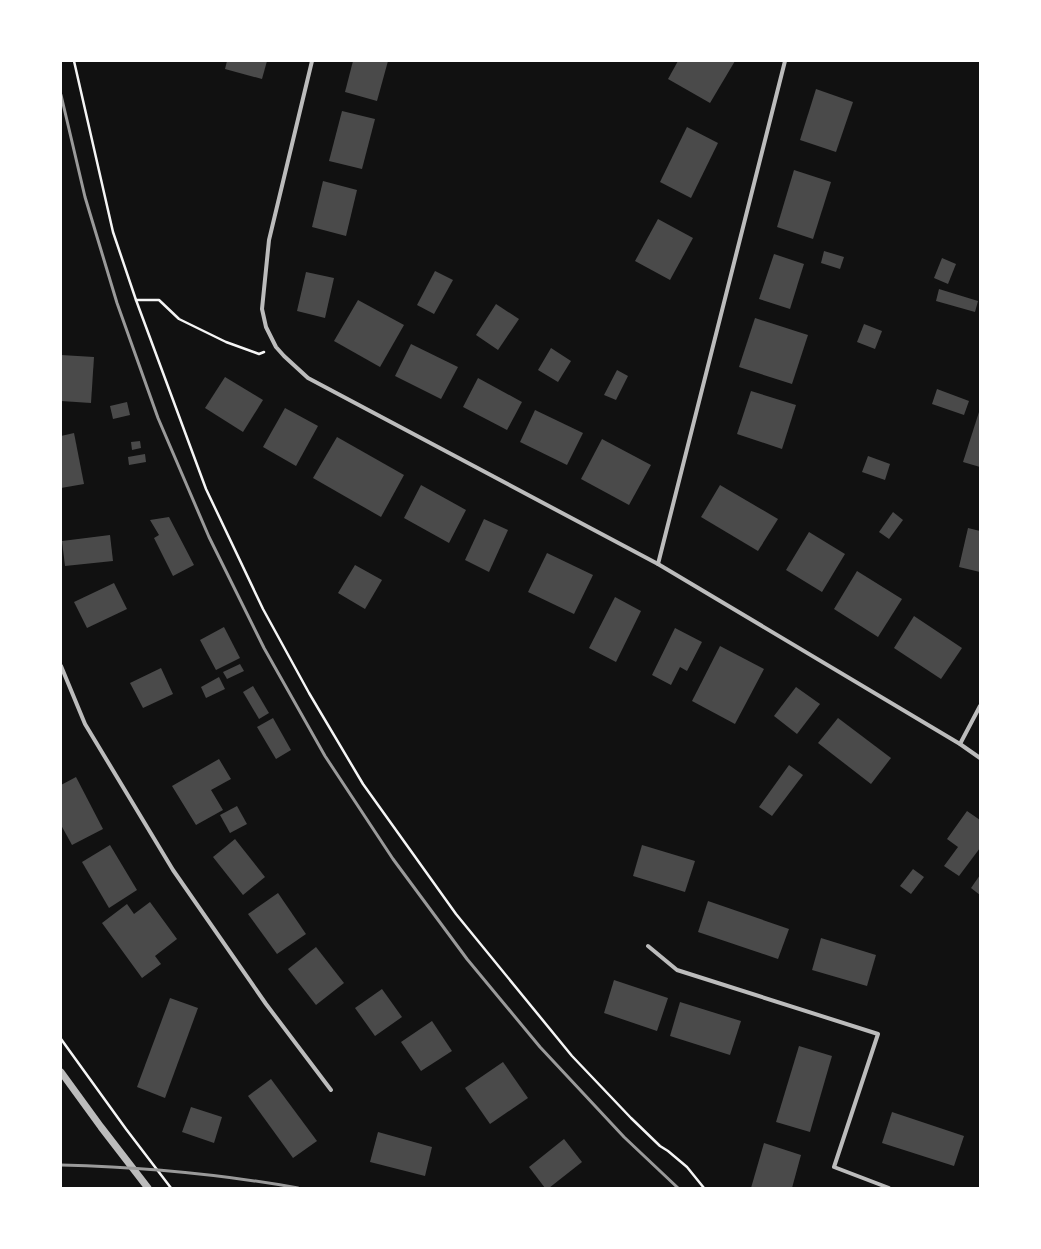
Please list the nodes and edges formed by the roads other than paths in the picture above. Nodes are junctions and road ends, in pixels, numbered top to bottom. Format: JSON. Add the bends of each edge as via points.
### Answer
{"nodes":[{"id":1,"x":312,"y":61,"type":"edge"},
{"id":2,"x":785,"y":61,"type":"edge"},
{"id":3,"x":658,"y":564,"type":"junction"},
{"id":4,"x":61,"y":666,"type":"edge"},
{"id":5,"x":980,"y":706,"type":"edge"},
{"id":6,"x":960,"y":744,"type":"junction"},
{"id":7,"x":980,"y":758,"type":"edge"},
{"id":8,"x":648,"y":946,"type":"dead end"},
{"id":9,"x":61,"y":1072,"type":"edge"},
{"id":10,"x":330,"y":1090,"type":"dead end"},
{"id":11,"x":148,"y":1188,"type":"edge"},
{"id":12,"x":888,"y":1188,"type":"edge"}],
"edges":[{"from":1,"to":3,"type":"street","via":[[269,240],[262,309],[266,327],[276,347],[308,378]]},
{"from":2,"to":3,"type":"street"},
{"from":3,"to":6,"type":"street"},
{"from":4,"to":10,"type":"street","via":[[85,724],[172,870]]},
{"from":5,"to":6,"type":"street"},
{"from":6,"to":7,"type":"street"},
{"from":8,"to":12,"type":"street","via":[[677,970],[878,1034],[834,1167]]},
{"from":9,"to":11,"type":"street"}]}
